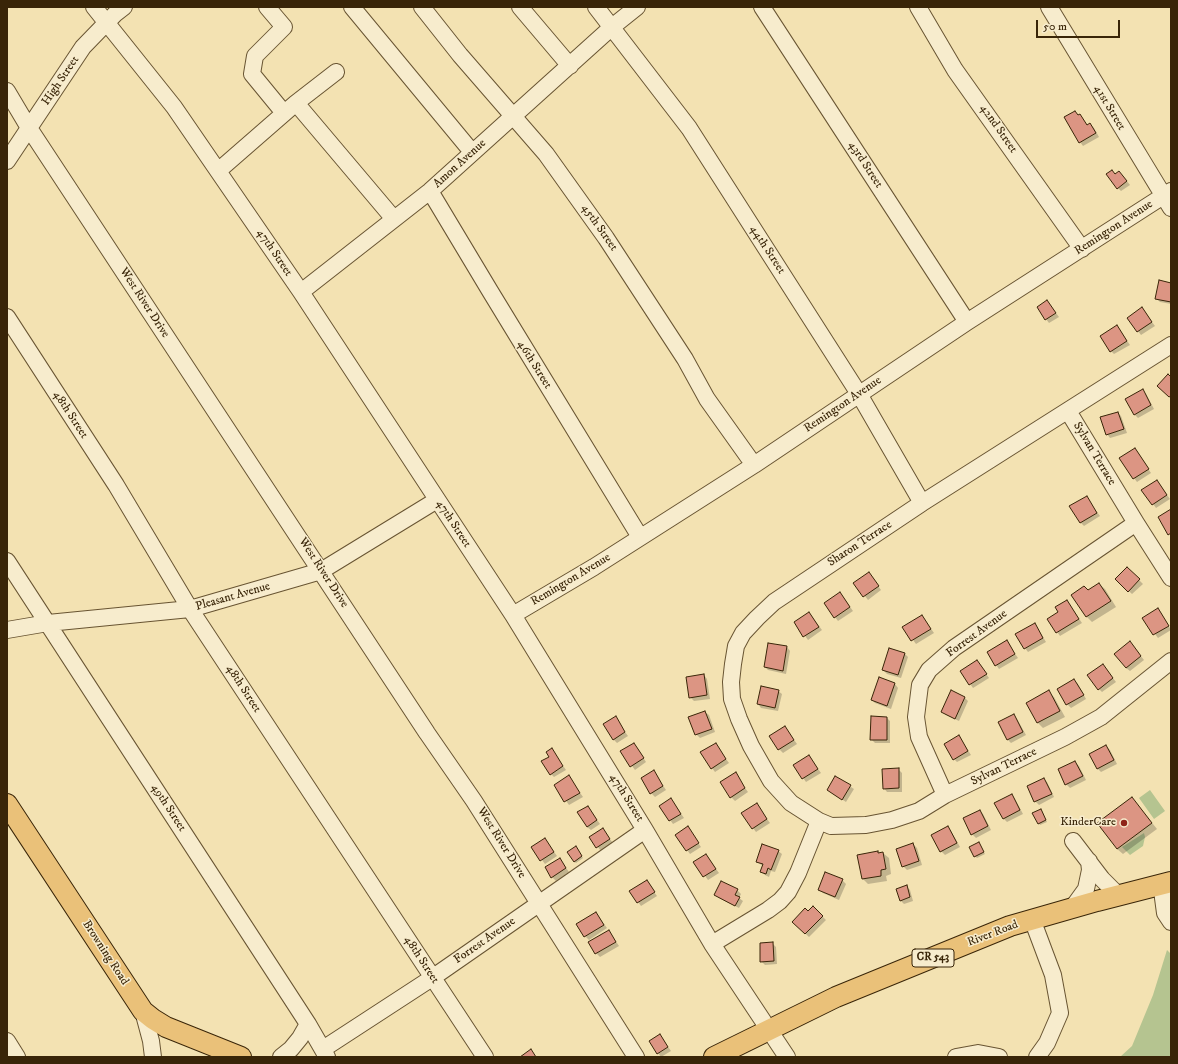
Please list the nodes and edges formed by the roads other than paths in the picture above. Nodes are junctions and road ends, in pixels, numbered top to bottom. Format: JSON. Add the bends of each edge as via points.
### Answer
{"nodes":[{"id":1,"x":94,"y":7,"type":"edge"},
{"id":2,"x":124,"y":7,"type":"edge"},
{"id":3,"x":267,"y":7,"type":"edge"},
{"id":4,"x":352,"y":7,"type":"edge"},
{"id":5,"x":422,"y":7,"type":"edge"},
{"id":6,"x":520,"y":7,"type":"edge"},
{"id":7,"x":596,"y":7,"type":"edge"},
{"id":8,"x":637,"y":7,"type":"edge"},
{"id":9,"x":762,"y":7,"type":"edge"},
{"id":10,"x":918,"y":7,"type":"edge"},
{"id":11,"x":1048,"y":7,"type":"edge"},
{"id":12,"x":107,"y":23,"type":"junction"},
{"id":13,"x":612,"y":27,"type":"junction"},
{"id":14,"x":570,"y":66,"type":"junction"},
{"id":15,"x":336,"y":72,"type":"dead end"},
{"id":16,"x":7,"y":91,"type":"edge"},
{"id":17,"x":296,"y":103,"type":"junction"},
{"id":18,"x":284,"y":113,"type":"junction"},
{"id":19,"x":514,"y":116,"type":"junction"},
{"id":20,"x":29,"y":128,"type":"junction"},
{"id":21,"x":472,"y":152,"type":"junction"},
{"id":22,"x":7,"y":162,"type":"edge"},
{"id":23,"x":218,"y":171,"type":"junction"},
{"id":24,"x":430,"y":191,"type":"junction"},
{"id":25,"x":1168,"y":198,"type":"edge"},
{"id":26,"x":394,"y":219,"type":"junction"},
{"id":27,"x":1082,"y":248,"type":"junction"},
{"id":28,"x":301,"y":292,"type":"junction"},
{"id":29,"x":7,"y":317,"type":"edge"},
{"id":30,"x":968,"y":322,"type":"junction"},
{"id":31,"x":1171,"y":345,"type":"edge"},
{"id":32,"x":859,"y":394,"type":"junction"},
{"id":33,"x":1068,"y":410,"type":"junction"},
{"id":34,"x":754,"y":465,"type":"junction"},
{"id":35,"x":437,"y":500,"type":"junction"},
{"id":36,"x":922,"y":503,"type":"junction"},
{"id":37,"x":1136,"y":523,"type":"junction"},
{"id":38,"x":640,"y":537,"type":"junction"},
{"id":39,"x":7,"y":561,"type":"edge"},
{"id":40,"x":321,"y":571,"type":"junction"},
{"id":41,"x":1171,"y":578,"type":"edge"},
{"id":42,"x":190,"y":609,"type":"junction"},
{"id":43,"x":513,"y":616,"type":"junction"},
{"id":44,"x":48,"y":623,"type":"junction"},
{"id":45,"x":7,"y":630,"type":"edge"},
{"id":46,"x":1171,"y":661,"type":"edge"},
{"id":47,"x":945,"y":795,"type":"junction"},
{"id":48,"x":7,"y":804,"type":"edge"},
{"id":49,"x":819,"y":821,"type":"junction"},
{"id":50,"x":645,"y":830,"type":"junction"},
{"id":51,"x":1073,"y":841,"type":"dead end"},
{"id":52,"x":1089,"y":861,"type":"junction"},
{"id":53,"x":1166,"y":882,"type":"edge"},
{"id":54,"x":1118,"y":895,"type":"junction"},
{"id":55,"x":539,"y":903,"type":"junction"},
{"id":56,"x":1073,"y":907,"type":"junction"},
{"id":57,"x":1032,"y":919,"type":"junction"},
{"id":58,"x":1171,"y":922,"type":"edge"},
{"id":59,"x":712,"y":944,"type":"junction"},
{"id":60,"x":432,"y":978,"type":"junction"},
{"id":61,"x":143,"y":1011,"type":"junction"},
{"id":62,"x":308,"y":1024,"type":"junction"},
{"id":63,"x":769,"y":1030,"type":"junction"},
{"id":64,"x":7,"y":1042,"type":"edge"},
{"id":65,"x":325,"y":1053,"type":"edge"},
{"id":66,"x":16,"y":1057,"type":"edge"},
{"id":67,"x":153,"y":1057,"type":"edge"},
{"id":68,"x":241,"y":1057,"type":"edge"},
{"id":69,"x":281,"y":1057,"type":"edge"},
{"id":70,"x":485,"y":1057,"type":"edge"},
{"id":71,"x":636,"y":1057,"type":"edge"},
{"id":72,"x":714,"y":1057,"type":"edge"},
{"id":73,"x":787,"y":1057,"type":"edge"},
{"id":74,"x":956,"y":1057,"type":"edge"},
{"id":75,"x":999,"y":1057,"type":"edge"},
{"id":76,"x":1037,"y":1057,"type":"edge"}],
"edges":[{"from":1,"to":12,"type":"street","name":"47th Street"},
{"from":2,"to":12,"type":"street","name":"High Street"},
{"from":3,"to":18,"type":"street","via":[[284,27],[255,56],[252,74]]},
{"from":4,"to":21,"type":"street"},
{"from":5,"to":19,"type":"street","name":"45th Street"},
{"from":6,"to":14,"type":"street"},
{"from":7,"to":13,"type":"street","name":"44th Street"},
{"from":8,"to":13,"type":"street","name":"Amon Avenue"},
{"from":9,"to":30,"type":"street","name":"43rd Street"},
{"from":10,"to":27,"type":"street","name":"42nd Street","via":[[956,70]]},
{"from":11,"to":25,"type":"street","name":"41st Street"},
{"from":12,"to":20,"type":"street","name":"High Street","via":[[84,47]]},
{"from":12,"to":23,"type":"street","name":"47th Street","via":[[174,107]]},
{"from":13,"to":14,"type":"street","name":"Amon Avenue"},
{"from":13,"to":32,"type":"street","name":"44th Street","via":[[689,128]]},
{"from":14,"to":19,"type":"street","name":"Amon Avenue"},
{"from":15,"to":17,"type":"street"},
{"from":16,"to":20,"type":"street","name":"West River Drive"},
{"from":17,"to":18,"type":"street"},
{"from":17,"to":26,"type":"street"},
{"from":18,"to":23,"type":"street"},
{"from":19,"to":21,"type":"street","name":"Amon Avenue"},
{"from":19,"to":34,"type":"street","name":"45th Street","via":[[546,154],[606,238],[685,359],[707,399]]},
{"from":20,"to":22,"type":"street","name":"High Street"},
{"from":20,"to":40,"type":"street","name":"West River Drive"},
{"from":21,"to":24,"type":"street","name":"Amon Avenue"},
{"from":23,"to":28,"type":"street","name":"47th Street"},
{"from":24,"to":26,"type":"street","name":"Amon Avenue"},
{"from":24,"to":38,"type":"street","name":"46th Street"},
{"from":25,"to":27,"type":"street","name":"Remington Avenue"},
{"from":26,"to":28,"type":"street","name":"Amon Avenue"},
{"from":27,"to":30,"type":"street","name":"Remington Avenue"},
{"from":28,"to":35,"type":"street","name":"47th Street"},
{"from":29,"to":42,"type":"street","name":"48th Street","via":[[116,485]]},
{"from":30,"to":32,"type":"street","name":"Remington Avenue"},
{"from":31,"to":33,"type":"street","name":"Sharon Terrace"},
{"from":32,"to":34,"type":"street","name":"Remington Avenue"},
{"from":32,"to":36,"type":"street","name":"44th Street"},
{"from":33,"to":36,"type":"street","name":"Sharon Terrace"},
{"from":33,"to":37,"type":"street","name":"Sylvan Terrace"},
{"from":34,"to":38,"type":"street","name":"Remington Avenue"},
{"from":35,"to":40,"type":"street","name":"Pleasant Avenue"},
{"from":35,"to":43,"type":"street","name":"47th Street"},
{"from":36,"to":49,"type":"street","name":"Sharon Terrace","via":[[774,602],[744,633],[736,646],[731,682],[732,699],[738,719],[771,781],[791,804]]},
{"from":37,"to":41,"type":"street","name":"Sylvan Terrace"},
{"from":37,"to":47,"type":"street","name":"Forrest Avenue","via":[[954,648],[929,670],[920,684],[916,717],[919,737]]},
{"from":38,"to":43,"type":"street","name":"Remington Avenue"},
{"from":39,"to":44,"type":"street","name":"49th Street"},
{"from":40,"to":42,"type":"street","name":"Pleasant Avenue"},
{"from":40,"to":55,"type":"street","name":"West River Drive"},
{"from":42,"to":44,"type":"street","name":"Pleasant Avenue"},
{"from":42,"to":60,"type":"street","name":"48th Street"},
{"from":43,"to":50,"type":"street","name":"47th Street"},
{"from":44,"to":45,"type":"street","name":"Pleasant Avenue"},
{"from":44,"to":62,"type":"street","name":"49th Street"},
{"from":46,"to":47,"type":"street","name":"Sylvan Terrace","via":[[1101,717]]},
{"from":47,"to":49,"type":"street","name":"Sylvan Terrace","via":[[919,811],[892,820],[866,825],[831,826]]},
{"from":48,"to":61,"type":"main road","name":"Browning Road"},
{"from":49,"to":59,"type":"street","via":[[788,892],[768,910]]},
{"from":50,"to":55,"type":"street","name":"Forrest Avenue"},
{"from":50,"to":59,"type":"street","name":"47th Street"},
{"from":51,"to":52,"type":"street"},
{"from":52,"to":54,"type":"street"},
{"from":52,"to":56,"type":"street","via":[[1086,889]]},
{"from":53,"to":54,"type":"main road","name":"River Road","number":"CR 543"},
{"from":53,"to":58,"type":"street","via":[[1165,913]]},
{"from":54,"to":56,"type":"main road","name":"River Road","number":"CR 543"},
{"from":55,"to":60,"type":"street","name":"Forrest Avenue"},
{"from":55,"to":71,"type":"street","name":"West River Drive"},
{"from":56,"to":57,"type":"main road","name":"River Road","number":"CR 543"},
{"from":57,"to":63,"type":"main road","name":"River Road","number":"CR 543","via":[[836,997]]},
{"from":57,"to":76,"type":"street","via":[[1053,975],[1060,1013],[1047,1043]]},
{"from":59,"to":63,"type":"street","name":"47th Street"},
{"from":60,"to":65,"type":"street","name":"Forrest Avenue"},
{"from":60,"to":70,"type":"street","name":"48th Street"},
{"from":61,"to":67,"type":"street"},
{"from":61,"to":68,"type":"main road","name":"Browning Road","via":[[166,1027]]},
{"from":62,"to":65,"type":"street","name":"49th Street"},
{"from":62,"to":69,"type":"street","via":[[296,1044]]},
{"from":63,"to":72,"type":"main road","name":"River Road","number":"CR 543"},
{"from":63,"to":73,"type":"street","name":"47th Street"},
{"from":64,"to":66,"type":"street"},
{"from":74,"to":75,"type":"street","via":[[978,1053]]}]}
